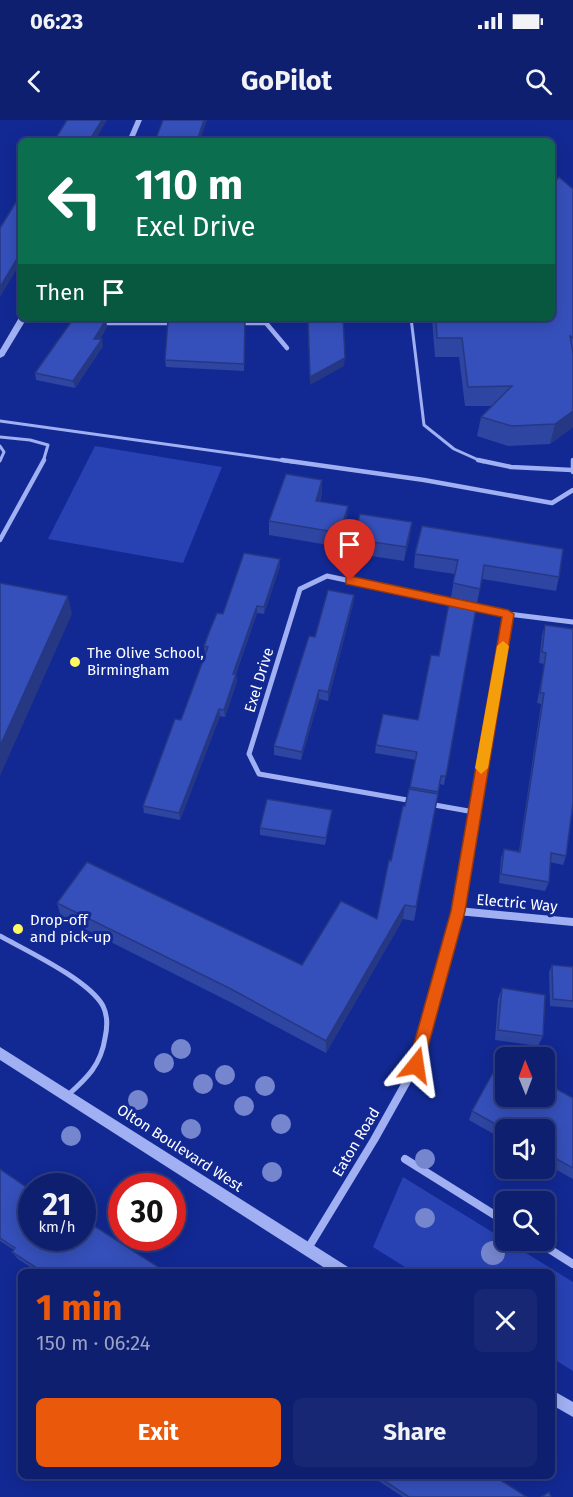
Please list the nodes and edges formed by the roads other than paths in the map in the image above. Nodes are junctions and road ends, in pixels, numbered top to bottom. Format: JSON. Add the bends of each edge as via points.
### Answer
{"nodes":[{"id":1,"x":139,"y":120,"type":"edge"},
{"id":2,"x":131,"y":138,"type":"edge"},
{"id":3,"x":21,"y":321,"type":"edge"},
{"id":4,"x":91,"y":321,"type":"edge"},
{"id":5,"x":269,"y":321,"type":"edge"},
{"id":6,"x":411,"y":321,"type":"edge"},
{"id":7,"x":183,"y":323,"type":"edge"},
{"id":8,"x":231,"y":323,"type":"edge"},
{"id":9,"x":266,"y":323,"type":"junction"},
{"id":10,"x":287,"y":348,"type":"dead end"},
{"id":11,"x":0,"y":356,"type":"edge"},
{"id":12,"x":0,"y":421,"type":"edge"},
{"id":13,"x":0,"y":437,"type":"edge"},
{"id":14,"x":0,"y":446,"type":"edge"},
{"id":15,"x":573,"y":460,"type":"edge"},
{"id":16,"x":0,"y":461,"type":"edge"},
{"id":17,"x":573,"y":471,"type":"edge"},
{"id":18,"x":573,"y":490,"type":"edge"},
{"id":19,"x":0,"y":540,"type":"edge"},
{"id":20,"x":508,"y":614,"type":"junction"},
{"id":21,"x":573,"y":622,"type":"edge"},
{"id":22,"x":474,"y":812,"type":"junction"},
{"id":23,"x":458,"y":911,"type":"junction"},
{"id":24,"x":573,"y":922,"type":"edge"},
{"id":25,"x":0,"y":936,"type":"edge"},
{"id":26,"x":0,"y":1053,"type":"edge"},
{"id":27,"x":69,"y":1095,"type":"junction"},
{"id":28,"x":405,"y":1159,"type":"dead end"},
{"id":29,"x":495,"y":1215,"type":"edge"},
{"id":30,"x":307,"y":1251,"type":"junction"},
{"id":31,"x":552,"y":1251,"type":"edge"},
{"id":32,"x":573,"y":1264,"type":"edge"},
{"id":33,"x":338,"y":1269,"type":"edge"},
{"id":34,"x":555,"y":1399,"type":"edge"},
{"id":35,"x":573,"y":1410,"type":"edge"}],
"edges":[{"from":1,"to":2,"type":"street"},
{"from":3,"to":11,"type":"street"},
{"from":4,"to":7,"type":"street"},
{"from":5,"to":9,"type":"street"},
{"from":6,"to":17,"type":"lane","via":[[424,425],[455,450],[494,465]]},
{"from":8,"to":9,"type":"street"},
{"from":9,"to":10,"type":"street"},
{"from":12,"to":18,"type":"lane","via":[[424,480],[552,503]]},
{"from":13,"to":19,"type":"lane","via":[[48,446]]},
{"from":14,"to":16,"type":"lane","via":[[4,452]]},
{"from":15,"to":17,"type":"lane"},
{"from":20,"to":21,"type":"street"},
{"from":20,"to":22,"type":"street","name":"Eaton Road"},
{"from":20,"to":22,"type":"street","name":"Exel Drive","via":[[327,576],[300,589],[249,754],[259,774]]},
{"from":22,"to":23,"type":"street","name":"Eaton Road"},
{"from":23,"to":24,"type":"street","name":"Electric Way"},
{"from":23,"to":30,"type":"street","name":"Eaton Road","via":[[416,1065]]},
{"from":25,"to":27,"type":"lane","via":[[70,978],[105,1008],[105,1042],[95,1069]]},
{"from":26,"to":27,"type":"street","name":"Olton Boulevard West"},
{"from":27,"to":30,"type":"street","name":"Olton Boulevard West"},
{"from":28,"to":29,"type":"street"},
{"from":30,"to":33,"type":"street","name":"Olton Boulevard West"},
{"from":31,"to":32,"type":"street"},
{"from":34,"to":35,"type":"street"}]}
